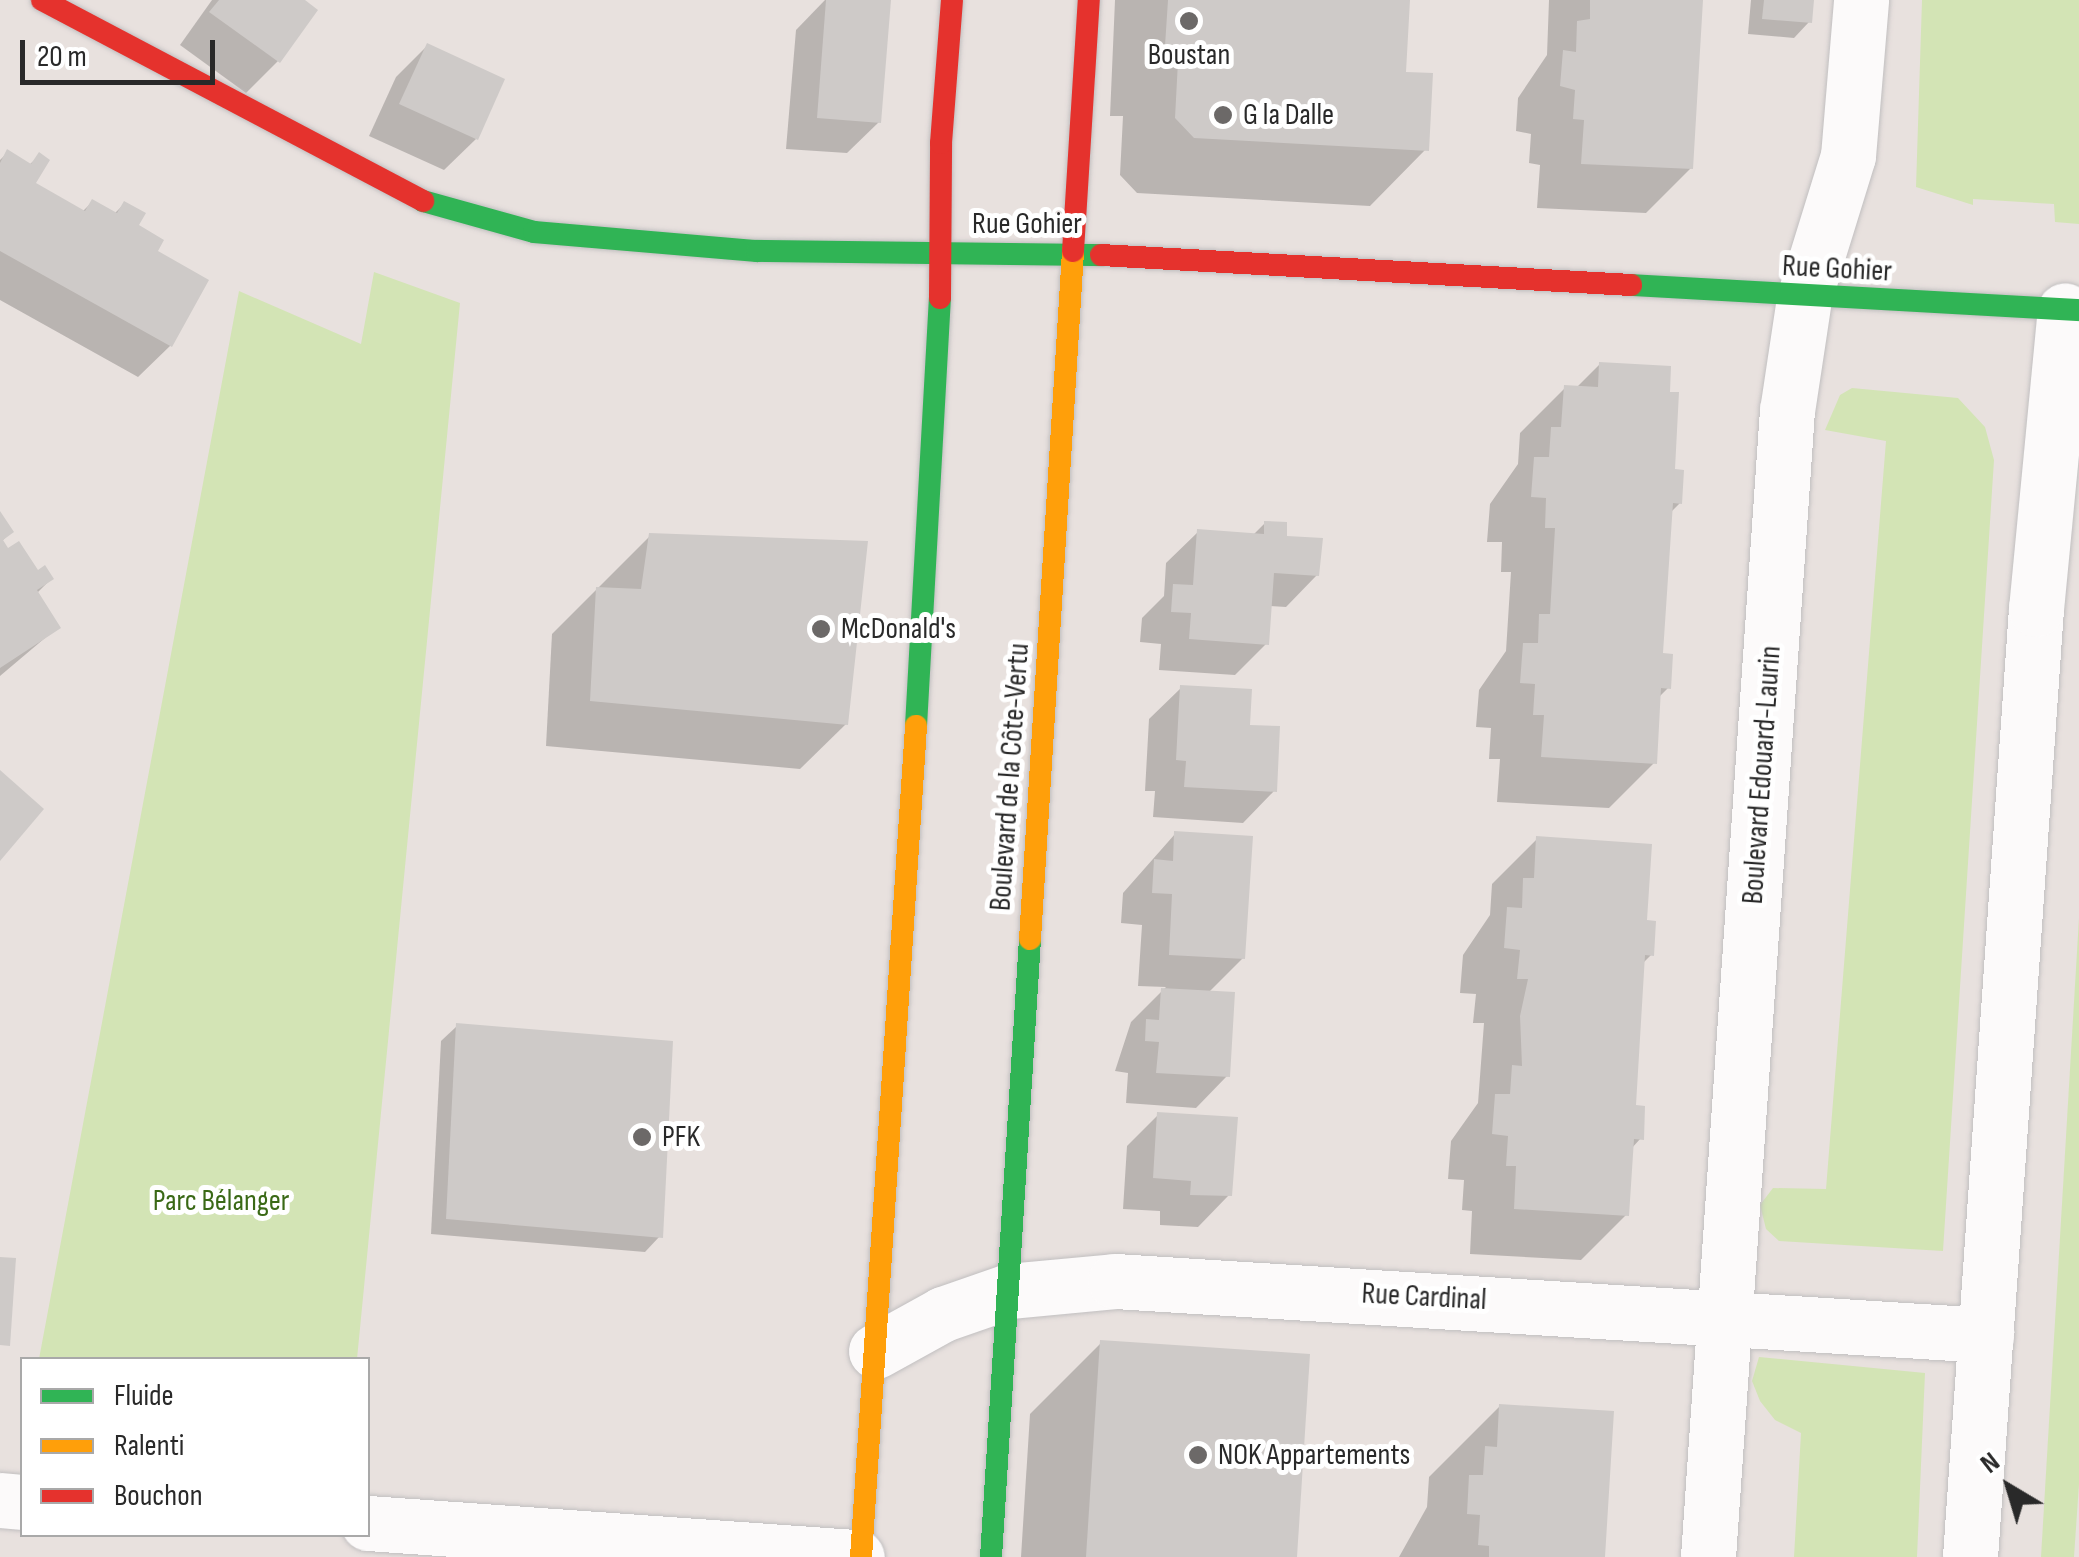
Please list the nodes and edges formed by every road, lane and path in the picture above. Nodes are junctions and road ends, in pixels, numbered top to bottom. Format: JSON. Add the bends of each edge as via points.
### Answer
{"nodes":[{"id":1,"x":42,"y":0,"type":"edge"},
{"id":2,"x":952,"y":0,"type":"edge"},
{"id":3,"x":1089,"y":0,"type":"edge"},
{"id":4,"x":1861,"y":0,"type":"edge"},
{"id":5,"x":1073,"y":253,"type":"junction"},
{"id":6,"x":941,"y":254,"type":"junction"},
{"id":7,"x":1804,"y":298,"type":"junction"},
{"id":8,"x":2072,"y":310,"type":"edge"},
{"id":9,"x":1009,"y":1291,"type":"junction"},
{"id":10,"x":1724,"y":1314,"type":"junction"},
{"id":11,"x":1986,"y":1334,"type":"junction"},
{"id":12,"x":876,"y":1351,"type":"junction"},
{"id":13,"x":370,"y":1523,"type":"edge"},
{"id":14,"x":860,"y":1557,"type":"edge"},
{"id":15,"x":991,"y":1557,"type":"edge"},
{"id":16,"x":1708,"y":1557,"type":"edge"},
{"id":17,"x":1970,"y":1557,"type":"edge"}],
"edges":[{"from":1,"to":6,"type":"main road","name":"Rue Gohier","via":[[356,171],[465,217],[534,232],[757,252]]},
{"from":2,"to":6,"type":"main road"},
{"from":3,"to":5,"type":"main road","name":"Boulevard de la Côte-Vertu"},
{"from":4,"to":7,"type":"street","name":"Boulevard Edouard-Laurin","via":[[1848,156]]},
{"from":5,"to":6,"type":"main road","name":"Rue Gohier"},
{"from":5,"to":7,"type":"main road","name":"Rue Gohier"},
{"from":5,"to":9,"type":"main road","name":"Boulevard de la Côte-Vertu"},
{"from":6,"to":12,"type":"main road","via":[[938,403]]},
{"from":7,"to":8,"type":"main road","name":"Rue Gohier"},
{"from":7,"to":10,"type":"street","name":"Boulevard Edouard-Laurin","via":[[1787,412]]},
{"from":8,"to":11,"type":"street","via":[[2036,609]]},
{"from":9,"to":10,"type":"street","name":"Rue Cardinal","via":[[1115,1281]]},
{"from":9,"to":12,"type":"street","name":"Rue Cardinal","via":[[943,1314]]},
{"from":9,"to":15,"type":"main road","name":"Boulevard de la Côte-Vertu"},
{"from":10,"to":11,"type":"street","name":"Rue Cardinal"},
{"from":10,"to":16,"type":"street","name":"Boulevard Edouard-Laurin"},
{"from":11,"to":17,"type":"street"},
{"from":12,"to":14,"type":"main road"},
{"from":13,"to":14,"type":"street"}]}
